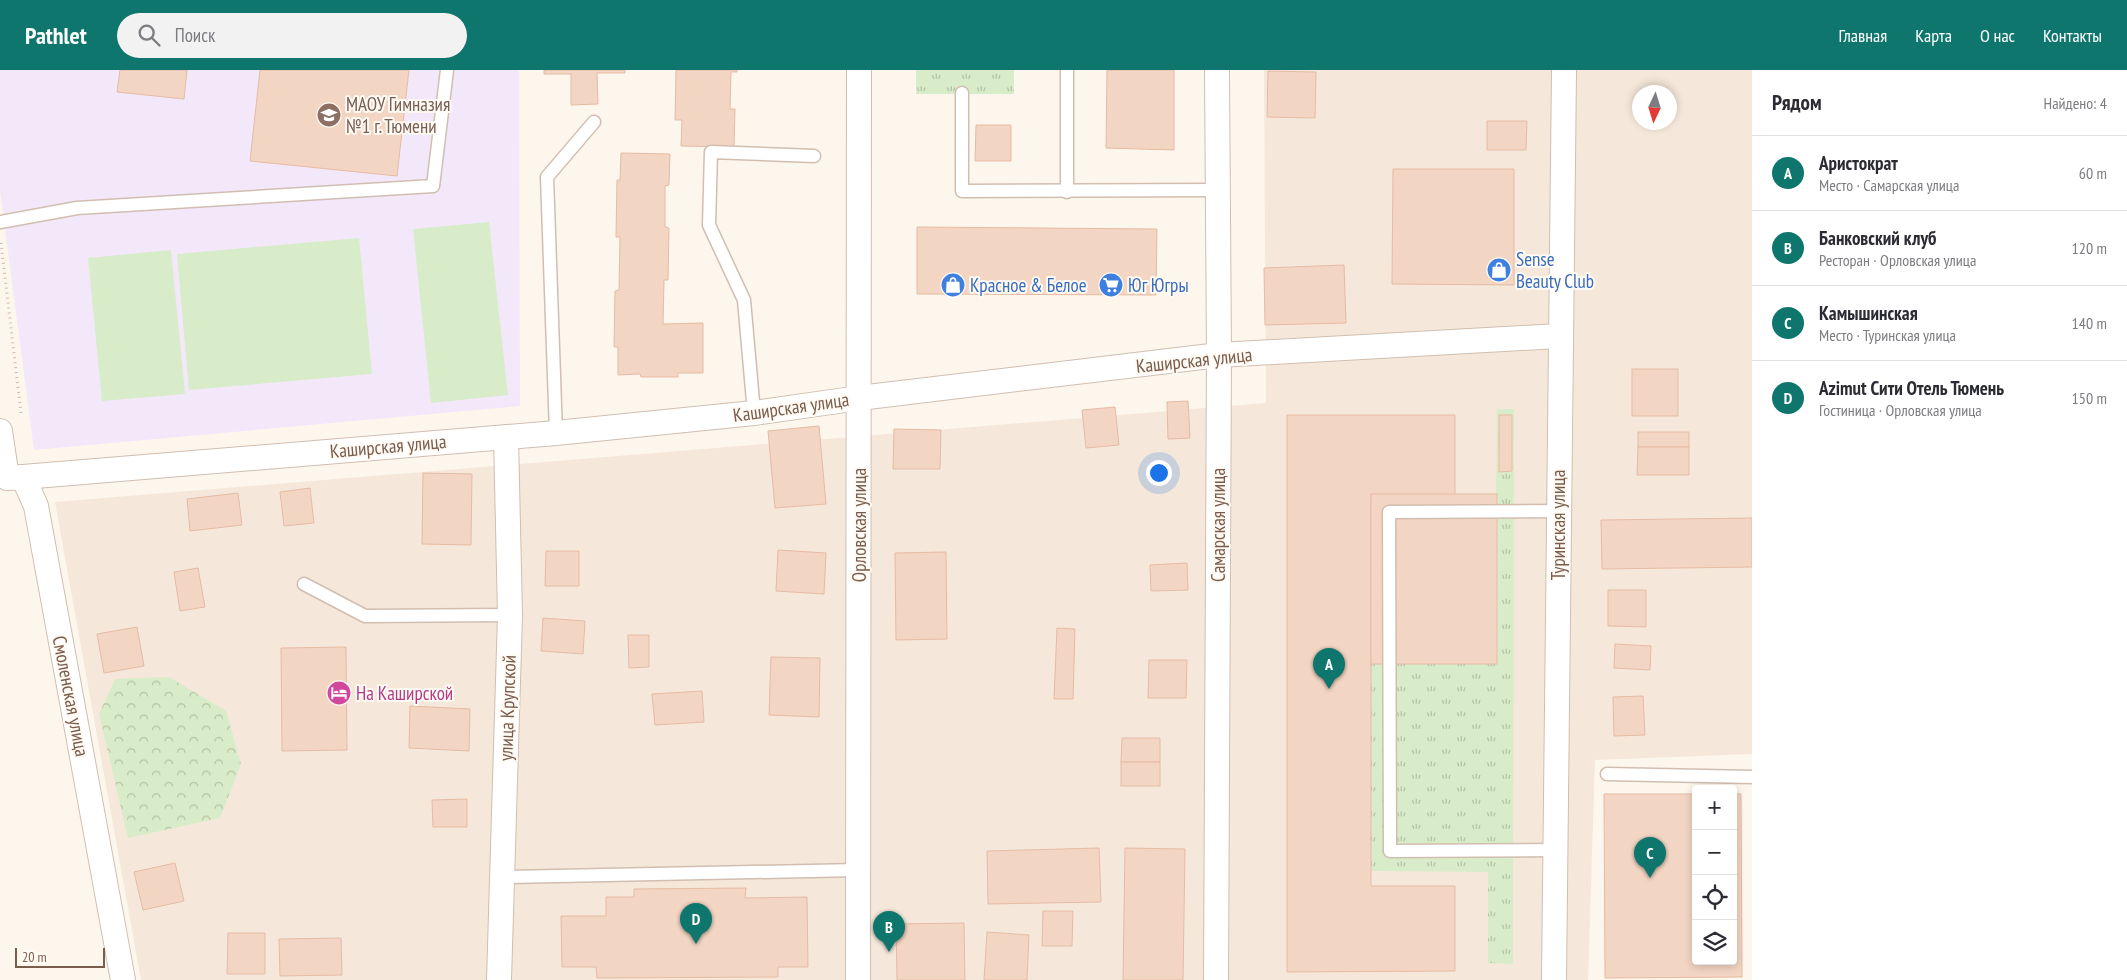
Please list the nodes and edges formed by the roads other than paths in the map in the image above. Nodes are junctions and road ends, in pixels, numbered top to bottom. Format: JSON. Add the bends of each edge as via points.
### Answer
{"nodes":[{"id":1,"x":447,"y":70,"type":"edge"},
{"id":2,"x":859,"y":70,"type":"edge"},
{"id":3,"x":1067,"y":70,"type":"edge"},
{"id":4,"x":1217,"y":70,"type":"edge"},
{"id":5,"x":1564,"y":70,"type":"edge"},
{"id":6,"x":962,"y":93,"type":"dead end"},
{"id":7,"x":594,"y":122,"type":"dead end"},
{"id":8,"x":814,"y":156,"type":"dead end"},
{"id":9,"x":1217,"y":190,"type":"junction"},
{"id":10,"x":1067,"y":192,"type":"junction"},
{"id":11,"x":0,"y":222,"type":"edge"},
{"id":12,"x":1560,"y":336,"type":"junction"},
{"id":13,"x":1219,"y":356,"type":"junction"},
{"id":14,"x":859,"y":398,"type":"junction"},
{"id":15,"x":754,"y":413,"type":"junction"},
{"id":16,"x":0,"y":431,"type":"edge"},
{"id":17,"x":556,"y":433,"type":"junction"},
{"id":18,"x":506,"y":437,"type":"junction"},
{"id":19,"x":23,"y":477,"type":"junction"},
{"id":20,"x":1558,"y":511,"type":"junction"},
{"id":21,"x":304,"y":584,"type":"dead end"},
{"id":22,"x":510,"y":615,"type":"junction"},
{"id":23,"x":1608,"y":774,"type":"dead end"},
{"id":24,"x":1752,"y":777,"type":"edge"},
{"id":25,"x":1555,"y":850,"type":"junction"},
{"id":26,"x":858,"y":870,"type":"junction"},
{"id":27,"x":502,"y":878,"type":"junction"},
{"id":28,"x":124,"y":980,"type":"edge"},
{"id":29,"x":499,"y":980,"type":"edge"},
{"id":30,"x":858,"y":980,"type":"edge"},
{"id":31,"x":1216,"y":980,"type":"edge"},
{"id":32,"x":1554,"y":980,"type":"edge"}],
"edges":[{"from":1,"to":11,"type":"lane","via":[[433,186],[76,208]]},
{"from":2,"to":14,"type":"street","name":"Орловская улица"},
{"from":3,"to":10,"type":"lane"},
{"from":4,"to":9,"type":"street","name":"Самарская улица"},
{"from":5,"to":12,"type":"street","name":"Туринская улица"},
{"from":6,"to":10,"type":"lane","via":[[962,191]]},
{"from":7,"to":17,"type":"lane","via":[[547,177]]},
{"from":8,"to":15,"type":"lane","via":[[711,152],[709,225],[744,300]]},
{"from":9,"to":10,"type":"lane"},
{"from":9,"to":13,"type":"street","name":"Самарская улица"},
{"from":12,"to":13,"type":"street","name":"Каширская улица"},
{"from":12,"to":20,"type":"street","name":"Туринская улица"},
{"from":13,"to":14,"type":"street","name":"Каширская улица"},
{"from":13,"to":31,"type":"street","name":"Самарская улица"},
{"from":14,"to":15,"type":"street","name":"Каширская улица"},
{"from":14,"to":26,"type":"street","name":"Орловская улица"},
{"from":15,"to":17,"type":"street","name":"Каширская улица"},
{"from":16,"to":19,"type":"street","via":[[7,478]]},
{"from":17,"to":18,"type":"street","name":"Каширская улица"},
{"from":18,"to":19,"type":"street","name":"Каширская улица"},
{"from":18,"to":22,"type":"street","name":"улица Крупской"},
{"from":19,"to":28,"type":"street","name":"Смоленская улица","via":[[36,506]]},
{"from":20,"to":25,"type":"street","name":"Туринская улица"},
{"from":20,"to":25,"type":"lane","via":[[1389,512],[1390,851]]},
{"from":21,"to":22,"type":"lane","via":[[365,616]]},
{"from":22,"to":27,"type":"street","name":"улица Крупской"},
{"from":23,"to":24,"type":"lane"},
{"from":25,"to":32,"type":"street","name":"Туринская улица"},
{"from":26,"to":27,"type":"lane"},
{"from":26,"to":30,"type":"street","name":"Орловская улица"},
{"from":27,"to":29,"type":"street","name":"улица Крупской"}]}
